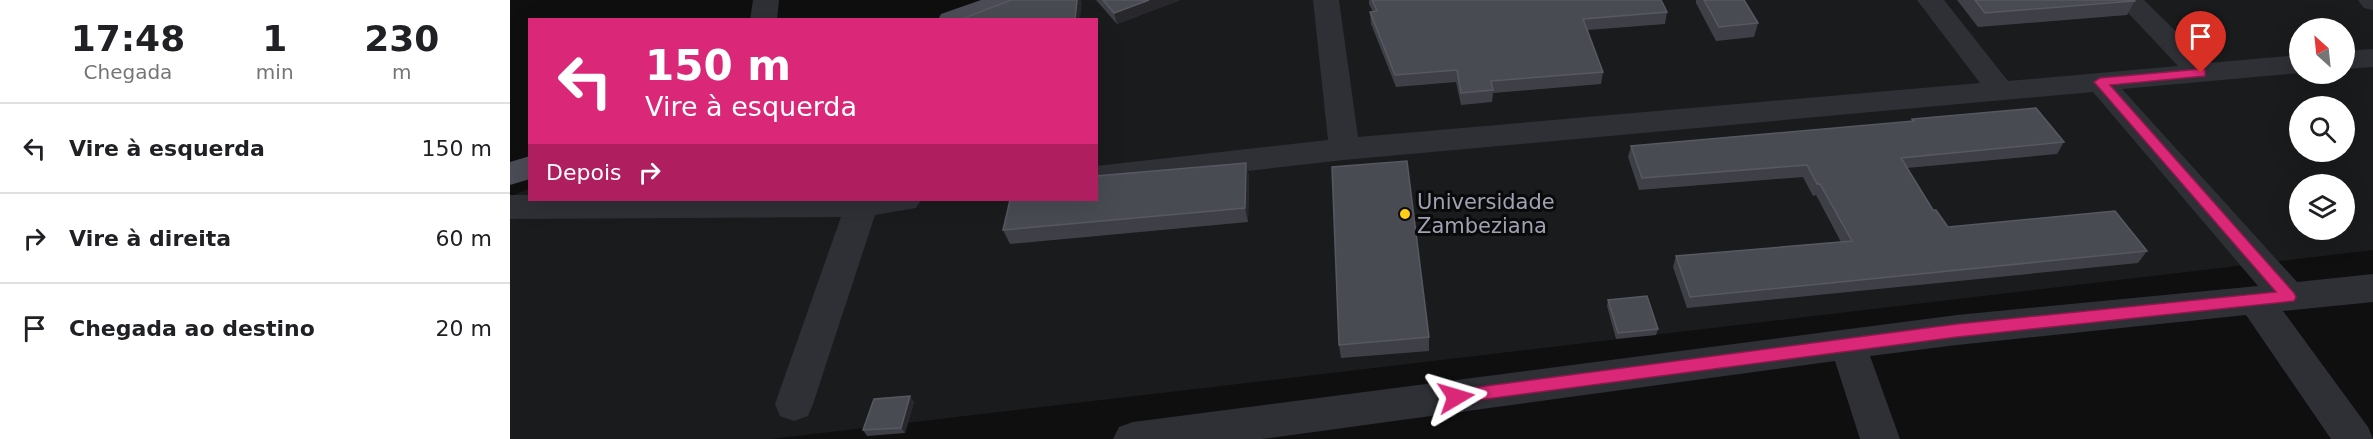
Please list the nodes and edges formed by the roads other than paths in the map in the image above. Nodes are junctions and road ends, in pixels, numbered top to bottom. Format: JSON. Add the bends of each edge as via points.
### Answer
{"nodes":[{"id":1,"x":766,"y":0,"type":"edge"},
{"id":2,"x":1006,"y":0,"type":"edge"},
{"id":3,"x":1326,"y":0,"type":"edge"},
{"id":4,"x":1930,"y":0,"type":"edge"},
{"id":5,"x":2129,"y":0,"type":"edge"},
{"id":6,"x":763,"y":18,"type":"edge"},
{"id":7,"x":956,"y":18,"type":"edge"},
{"id":8,"x":2373,"y":58,"type":"edge"},
{"id":9,"x":2355,"y":59,"type":"edge"},
{"id":10,"x":2289,"y":65,"type":"edge"},
{"id":11,"x":2201,"y":73,"type":"junction"},
{"id":12,"x":2100,"y":82,"type":"junction"},
{"id":13,"x":2001,"y":91,"type":"junction"},
{"id":14,"x":1344,"y":149,"type":"junction"},
{"id":15,"x":528,"y":169,"type":"edge"},
{"id":16,"x":510,"y":174,"type":"edge"},
{"id":17,"x":1098,"y":177,"type":"edge"},
{"id":18,"x":894,"y":201,"type":"edge"},
{"id":19,"x":862,"y":204,"type":"junction"},
{"id":20,"x":510,"y":207,"type":"edge"},
{"id":21,"x":2373,"y":288,"type":"edge"},
{"id":22,"x":2272,"y":298,"type":"junction"},
{"id":23,"x":1848,"y":345,"type":"junction"},
{"id":24,"x":794,"y":404,"type":"dead end"},
{"id":25,"x":1133,"y":439,"type":"edge"},
{"id":26,"x":1880,"y":439,"type":"edge"},
{"id":27,"x":2354,"y":439,"type":"edge"}],
"edges":[{"from":1,"to":6,"type":"street"},
{"from":2,"to":7,"type":"main road"},
{"from":3,"to":14,"type":"street"},
{"from":4,"to":13,"type":"street"},
{"from":5,"to":11,"type":"street"},
{"from":8,"to":9,"type":"street"},
{"from":10,"to":11,"type":"street"},
{"from":11,"to":12,"type":"street"},
{"from":12,"to":13,"type":"street"},
{"from":12,"to":22,"type":"street"},
{"from":13,"to":14,"type":"street"},
{"from":14,"to":17,"type":"street"},
{"from":15,"to":16,"type":"main road"},
{"from":18,"to":19,"type":"street"},
{"from":19,"to":20,"type":"street"},
{"from":19,"to":24,"type":"street"},
{"from":21,"to":22,"type":"street"},
{"from":22,"to":23,"type":"street"},
{"from":22,"to":27,"type":"street"},
{"from":23,"to":25,"type":"street"},
{"from":23,"to":26,"type":"street"}]}
